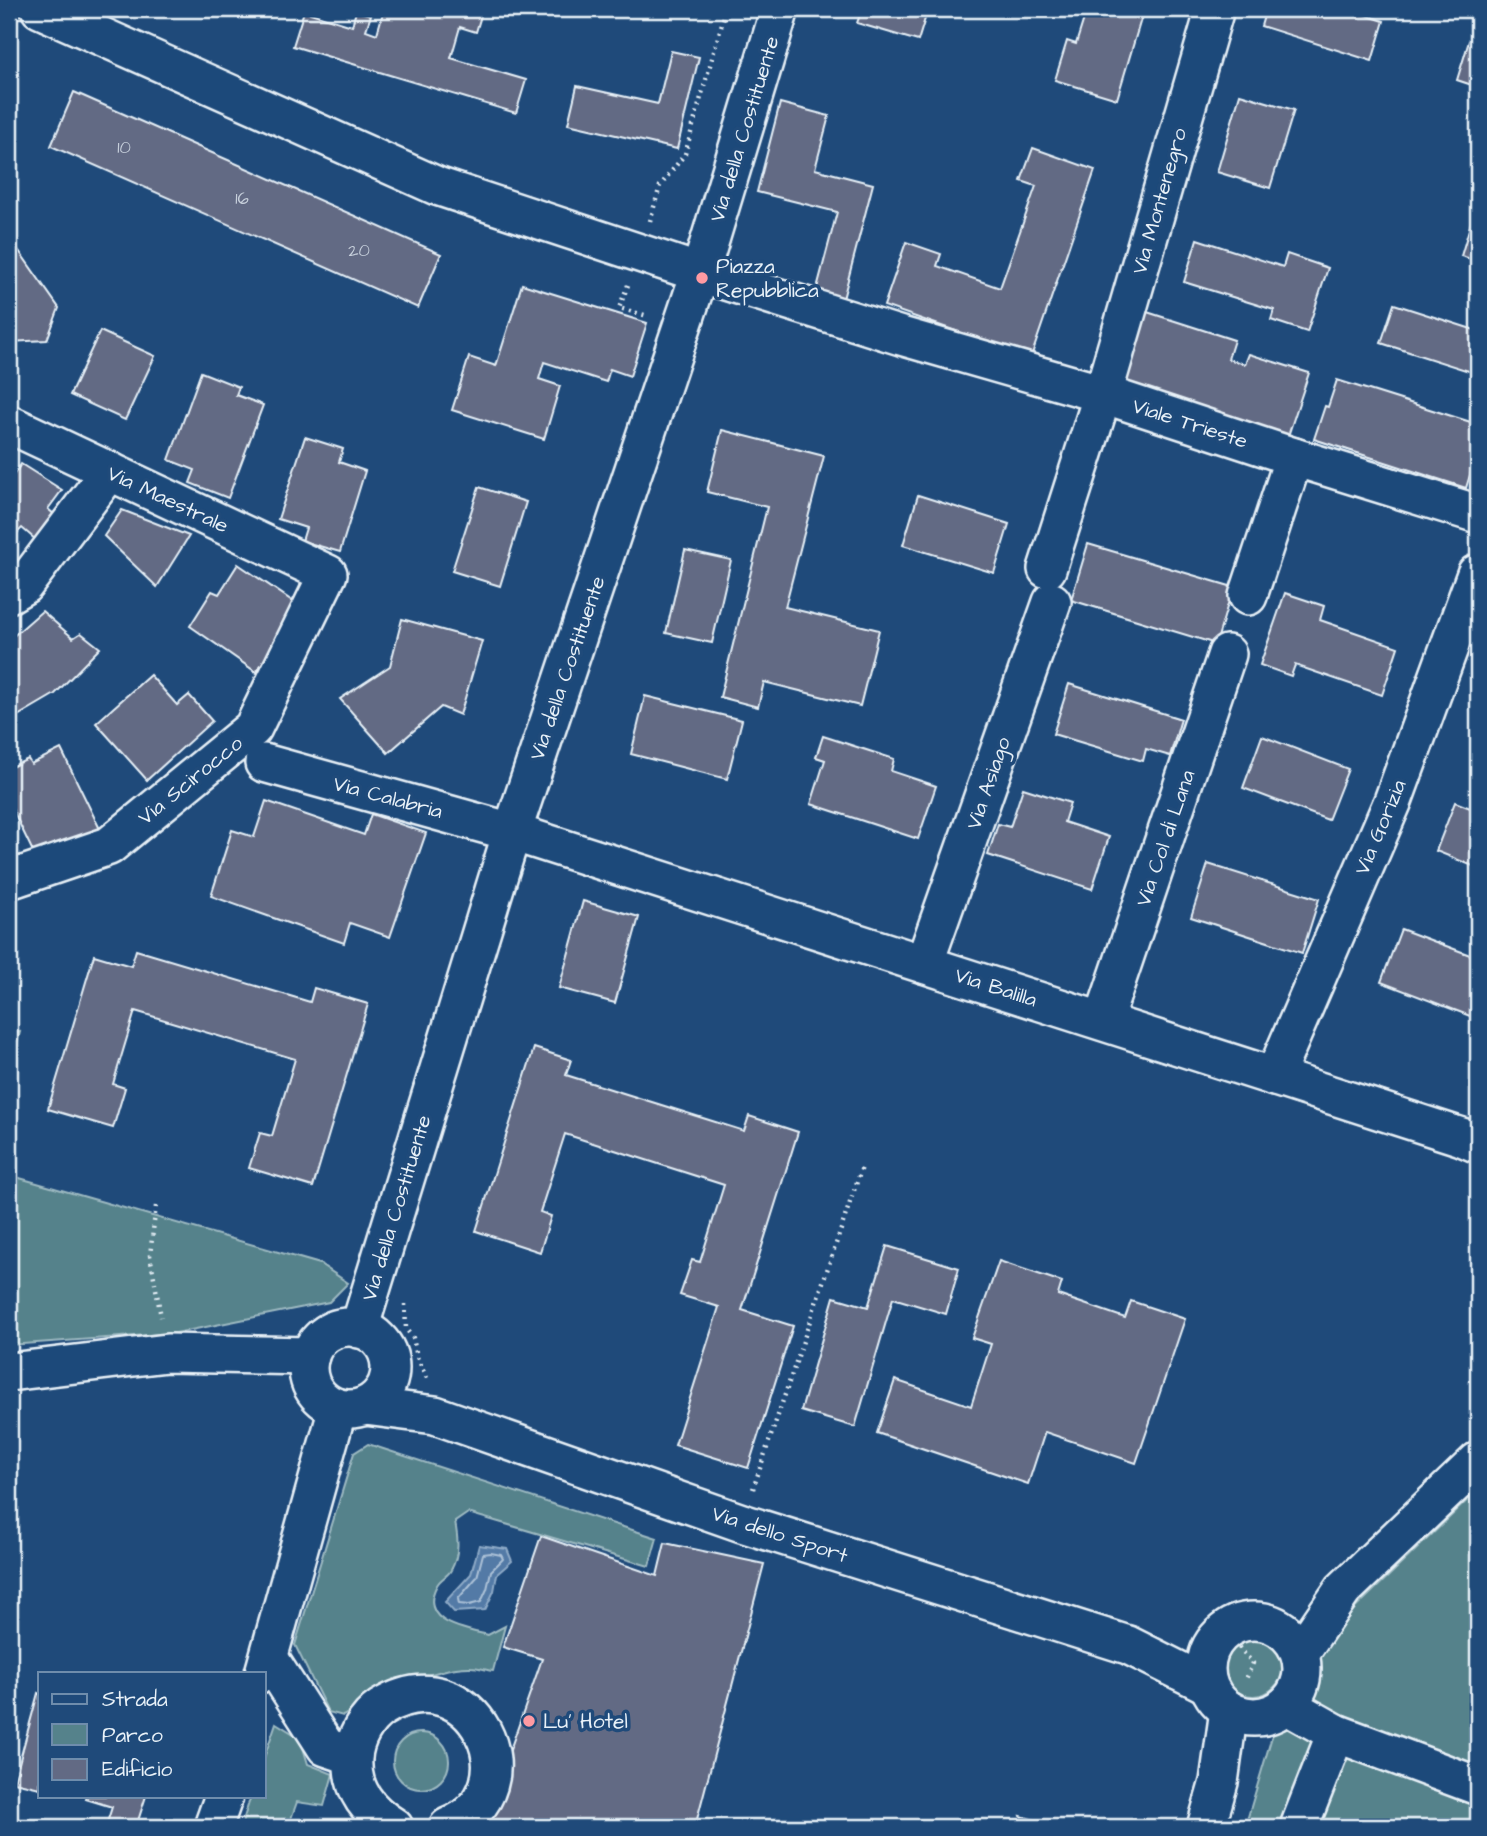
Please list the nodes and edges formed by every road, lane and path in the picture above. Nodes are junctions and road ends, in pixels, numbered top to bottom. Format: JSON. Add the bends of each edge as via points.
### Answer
{"nodes":[{"id":1,"x":40,"y":9,"type":"edge"},
{"id":2,"x":726,"y":9,"type":"edge"},
{"id":3,"x":780,"y":9,"type":"edge"},
{"id":4,"x":1215,"y":9,"type":"edge"},
{"id":5,"x":685,"y":154,"type":"dead end"},
{"id":6,"x":700,"y":273,"type":"junction"},
{"id":7,"x":1103,"y":394,"type":"junction"},
{"id":8,"x":9,"y":424,"type":"edge"},
{"id":9,"x":1294,"y":457,"type":"junction"},
{"id":10,"x":110,"y":471,"type":"junction"},
{"id":11,"x":1478,"y":514,"type":"edge"},
{"id":12,"x":328,"y":574,"type":"joint"},
{"id":13,"x":1476,"y":574,"type":"dead end"},
{"id":14,"x":9,"y":594,"type":"edge"},
{"id":15,"x":1248,"y":596,"type":"dead end"},
{"id":16,"x":1227,"y":654,"type":"dead end"},
{"id":17,"x":264,"y":763,"type":"dead end"},
{"id":18,"x":513,"y":832,"type":"junction"},
{"id":19,"x":9,"y":880,"type":"edge"},
{"id":20,"x":924,"y":964,"type":"junction"},
{"id":21,"x":1103,"y":1021,"type":"junction"},
{"id":22,"x":1273,"y":1077,"type":"junction"},
{"id":23,"x":1478,"y":1144,"type":"edge"},
{"id":24,"x":862,"y":1167,"type":"dead end"},
{"id":25,"x":156,"y":1206,"type":"dead end"},
{"id":26,"x":359,"y":1329,"type":"junction"},
{"id":27,"x":167,"y":1353,"type":"junction"},
{"id":28,"x":310,"y":1356,"type":"junction"},
{"id":29,"x":390,"y":1361,"type":"junction"},
{"id":30,"x":9,"y":1371,"type":"edge"},
{"id":31,"x":352,"y":1407,"type":"junction"},
{"id":32,"x":435,"y":1415,"type":"junction"},
{"id":33,"x":1478,"y":1461,"type":"edge"},
{"id":34,"x":742,"y":1523,"type":"junction"},
{"id":35,"x":1343,"y":1590,"type":"junction"},
{"id":36,"x":1262,"y":1621,"type":"junction"},
{"id":37,"x":1222,"y":1644,"type":"junction"},
{"id":38,"x":1128,"y":1645,"type":"junction"},
{"id":39,"x":267,"y":1666,"type":"edge"},
{"id":40,"x":1262,"y":1690,"type":"junction"},
{"id":41,"x":1352,"y":1739,"type":"junction"},
{"id":42,"x":353,"y":1756,"type":"junction"},
{"id":43,"x":1478,"y":1786,"type":"edge"},
{"id":44,"x":223,"y":1798,"type":"edge"},
{"id":45,"x":214,"y":1827,"type":"edge"},
{"id":46,"x":394,"y":1827,"type":"edge"},
{"id":47,"x":448,"y":1827,"type":"edge"},
{"id":48,"x":1206,"y":1827,"type":"edge"},
{"id":49,"x":1299,"y":1827,"type":"edge"}],
"edges":[{"from":1,"to":6,"type":"street","via":[[437,186]]},
{"from":2,"to":5,"type":"path"},
{"from":3,"to":6,"type":"street","name":"Via della Costituente"},
{"from":4,"to":7,"type":"street","name":"Via Montenegro"},
{"from":6,"to":7,"type":"street","name":"Viale Trieste"},
{"from":6,"to":18,"type":"street","name":"Via della Costituente"},
{"from":7,"to":9,"type":"street","name":"Viale Trieste"},
{"from":7,"to":20,"type":"street","name":"Via Asiago","via":[[1050,585]]},
{"from":8,"to":10,"type":"street","name":"Via Maestrale"},
{"from":9,"to":11,"type":"street","name":"Viale Trieste"},
{"from":9,"to":15,"type":"street"},
{"from":10,"to":12,"type":"street","name":"Via Maestrale"},
{"from":10,"to":14,"type":"street","via":[[24,585]]},
{"from":12,"to":19,"type":"street","name":"Via Scirocco","via":[[253,727],[109,846]]},
{"from":13,"to":22,"type":"street","name":"Via Gorizia","via":[[1393,801]]},
{"from":16,"to":21,"type":"street","name":"Via Col di Lana"},
{"from":17,"to":18,"type":"street","name":"Via Calabria"},
{"from":18,"to":20,"type":"street","name":"Via Balilla"},
{"from":18,"to":26,"type":"street","name":"Via della Costituente"},
{"from":20,"to":21,"type":"street","name":"Via Balilla"},
{"from":21,"to":22,"type":"street","name":"Via Balilla"},
{"from":22,"to":23,"type":"street","name":"Via Balilla"},
{"from":24,"to":34,"type":"path"},
{"from":25,"to":27,"type":"path","via":[[150,1255]]},
{"from":26,"to":28,"type":"street","via":[[338,1329],[326,1335]]},
{"from":26,"to":29,"type":"street","via":[[377,1338]]},
{"from":27,"to":28,"type":"street"},
{"from":27,"to":30,"type":"street"},
{"from":28,"to":31,"type":"street","via":[[308,1368],[317,1393],[327,1402]]},
{"from":29,"to":31,"type":"street","via":[[390,1375],[376,1399]]},
{"from":29,"to":32,"type":"street","name":"Via dello Sport"},
{"from":31,"to":32,"type":"street","name":"Via dello Sport"},
{"from":31,"to":39,"type":"street"},
{"from":32,"to":34,"type":"street","name":"Via dello Sport"},
{"from":33,"to":35,"type":"street"},
{"from":34,"to":38,"type":"street","name":"Via dello Sport"},
{"from":35,"to":36,"type":"street"},
{"from":35,"to":40,"type":"street"},
{"from":36,"to":37,"type":"street","via":[[1233,1625],[1220,1634]]},
{"from":36,"to":40,"type":"street","via":[[1286,1632]]},
{"from":37,"to":38,"type":"street","name":"Via dello Sport"},
{"from":37,"to":40,"type":"path","via":[[1253,1663]]},
{"from":37,"to":40,"type":"street","via":[[1206,1659]]},
{"from":38,"to":40,"type":"street","name":"Via dello Sport"},
{"from":39,"to":42,"type":"street","via":[[326,1747]]},
{"from":40,"to":41,"type":"street","name":"Via dello Sport"},
{"from":40,"to":48,"type":"street","via":[[1219,1782]]},
{"from":41,"to":43,"type":"street","name":"Via dello Sport"},
{"from":41,"to":49,"type":"street"},
{"from":42,"to":46,"type":"street","via":[[354,1779],[362,1799],[376,1816]]},
{"from":42,"to":47,"type":"street","via":[[360,1732],[374,1713],[395,1700],[418,1694],[442,1696],[463,1707],[480,1724],[490,1746],[492,1770],[475,1809]]},
{"from":44,"to":45,"type":"street"}]}
